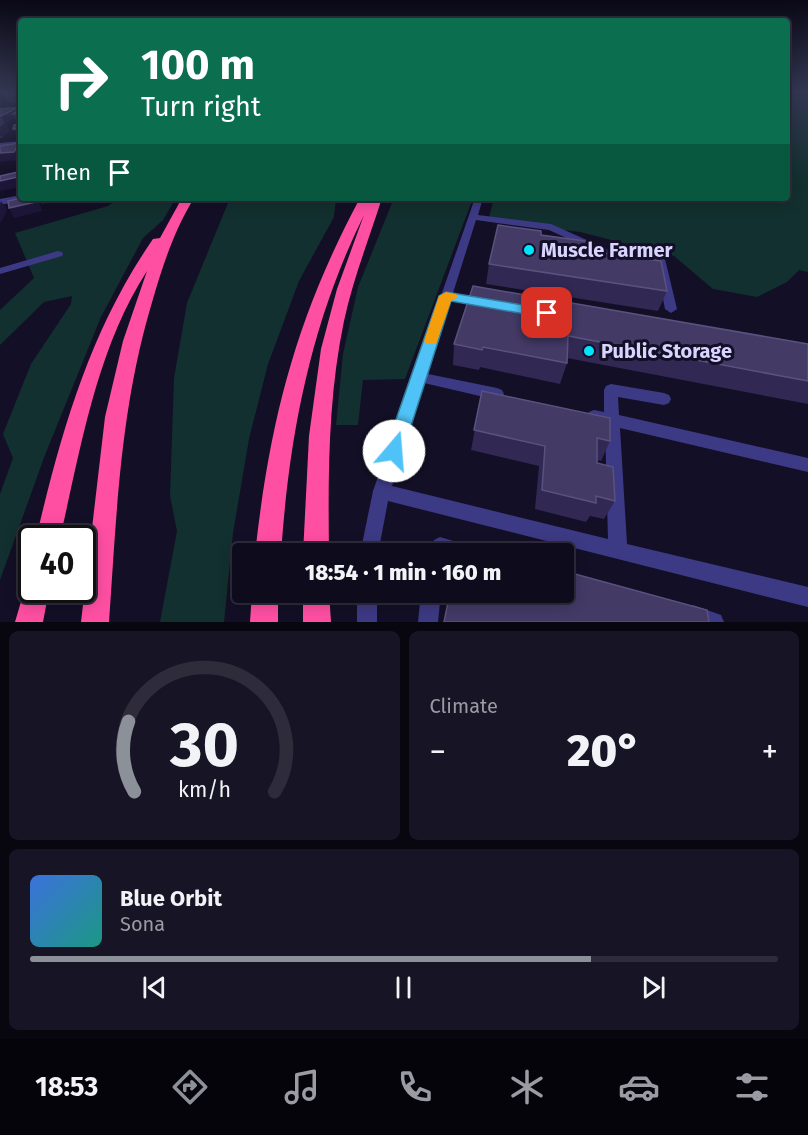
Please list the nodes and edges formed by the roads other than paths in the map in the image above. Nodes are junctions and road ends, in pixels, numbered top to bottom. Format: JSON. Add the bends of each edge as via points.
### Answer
{"nodes":[{"id":1,"x":18,"y":143,"type":"edge"},
{"id":2,"x":0,"y":145,"type":"edge"},
{"id":3,"x":18,"y":199,"type":"edge"},
{"id":4,"x":364,"y":201,"type":"edge"},
{"id":5,"x":375,"y":201,"type":"edge"},
{"id":6,"x":478,"y":201,"type":"edge"},
{"id":7,"x":2,"y":202,"type":"edge"},
{"id":8,"x":181,"y":209,"type":"edge"},
{"id":9,"x":472,"y":217,"type":"junction"},
{"id":10,"x":572,"y":248,"type":"edge"},
{"id":11,"x":607,"y":253,"type":"junction"},
{"id":12,"x":58,"y":254,"type":"dead end"},
{"id":13,"x":609,"y":269,"type":"edge"},
{"id":14,"x":0,"y":271,"type":"edge"},
{"id":15,"x":446,"y":296,"type":"junction"},
{"id":16,"x":492,"y":304,"type":"edge"},
{"id":17,"x":670,"y":309,"type":"dead end"},
{"id":18,"x":419,"y":377,"type":"junction"},
{"id":19,"x":509,"y":397,"type":"edge"},
{"id":20,"x":664,"y":399,"type":"dead end"},
{"id":21,"x":578,"y":412,"type":"edge"},
{"id":22,"x":612,"y":420,"type":"junction"},
{"id":23,"x":808,"y":465,"type":"edge"},
{"id":24,"x":381,"y":491,"type":"junction"},
{"id":25,"x":51,"y":525,"type":"edge"},
{"id":26,"x":269,"y":543,"type":"edge"},
{"id":27,"x":316,"y":543,"type":"edge"},
{"id":28,"x":371,"y":543,"type":"edge"},
{"id":29,"x":618,"y":551,"type":"junction"},
{"id":30,"x":808,"y":597,"type":"edge"},
{"id":31,"x":33,"y":603,"type":"edge"},
{"id":32,"x":265,"y":603,"type":"edge"},
{"id":33,"x":316,"y":603,"type":"edge"},
{"id":34,"x":367,"y":603,"type":"edge"},
{"id":35,"x":430,"y":603,"type":"edge"},
{"id":36,"x":680,"y":612,"type":"edge"},
{"id":37,"x":29,"y":622,"type":"edge"},
{"id":38,"x":95,"y":622,"type":"edge"},
{"id":39,"x":264,"y":622,"type":"edge"},
{"id":40,"x":317,"y":622,"type":"edge"},
{"id":41,"x":367,"y":622,"type":"edge"},
{"id":42,"x":428,"y":622,"type":"edge"},
{"id":43,"x":714,"y":622,"type":"edge"}],
"edges":[{"from":1,"to":2,"type":"street"},
{"from":3,"to":7,"type":"street"},
{"from":4,"to":26,"type":"highway","via":[[319,296],[301,349],[277,469]]},
{"from":5,"to":27,"type":"highway","via":[[346,285],[327,371]]},
{"from":6,"to":9,"type":"street"},
{"from":8,"to":25,"type":"highway","via":[[140,267],[107,337],[64,462]]},
{"from":8,"to":38,"type":"highway","via":[[159,258],[124,373],[112,435]]},
{"from":9,"to":11,"type":"street","via":[[551,227]]},
{"from":9,"to":15,"type":"street"},
{"from":10,"to":11,"type":"street"},
{"from":11,"to":13,"type":"street"},
{"from":11,"to":17,"type":"street","via":[[661,261],[658,277]]},
{"from":12,"to":14,"type":"street"},
{"from":15,"to":16,"type":"street"},
{"from":15,"to":18,"type":"street"},
{"from":18,"to":19,"type":"street"},
{"from":18,"to":24,"type":"street"},
{"from":20,"to":22,"type":"street","via":[[611,390]]},
{"from":21,"to":22,"type":"street"},
{"from":22,"to":23,"type":"street"},
{"from":22,"to":29,"type":"street"},
{"from":24,"to":28,"type":"street"},
{"from":24,"to":29,"type":"street"},
{"from":29,"to":30,"type":"street"},
{"from":31,"to":37,"type":"highway"},
{"from":32,"to":39,"type":"highway"},
{"from":33,"to":40,"type":"highway"},
{"from":34,"to":41,"type":"street"},
{"from":35,"to":42,"type":"street"},
{"from":36,"to":43,"type":"street"}]}
